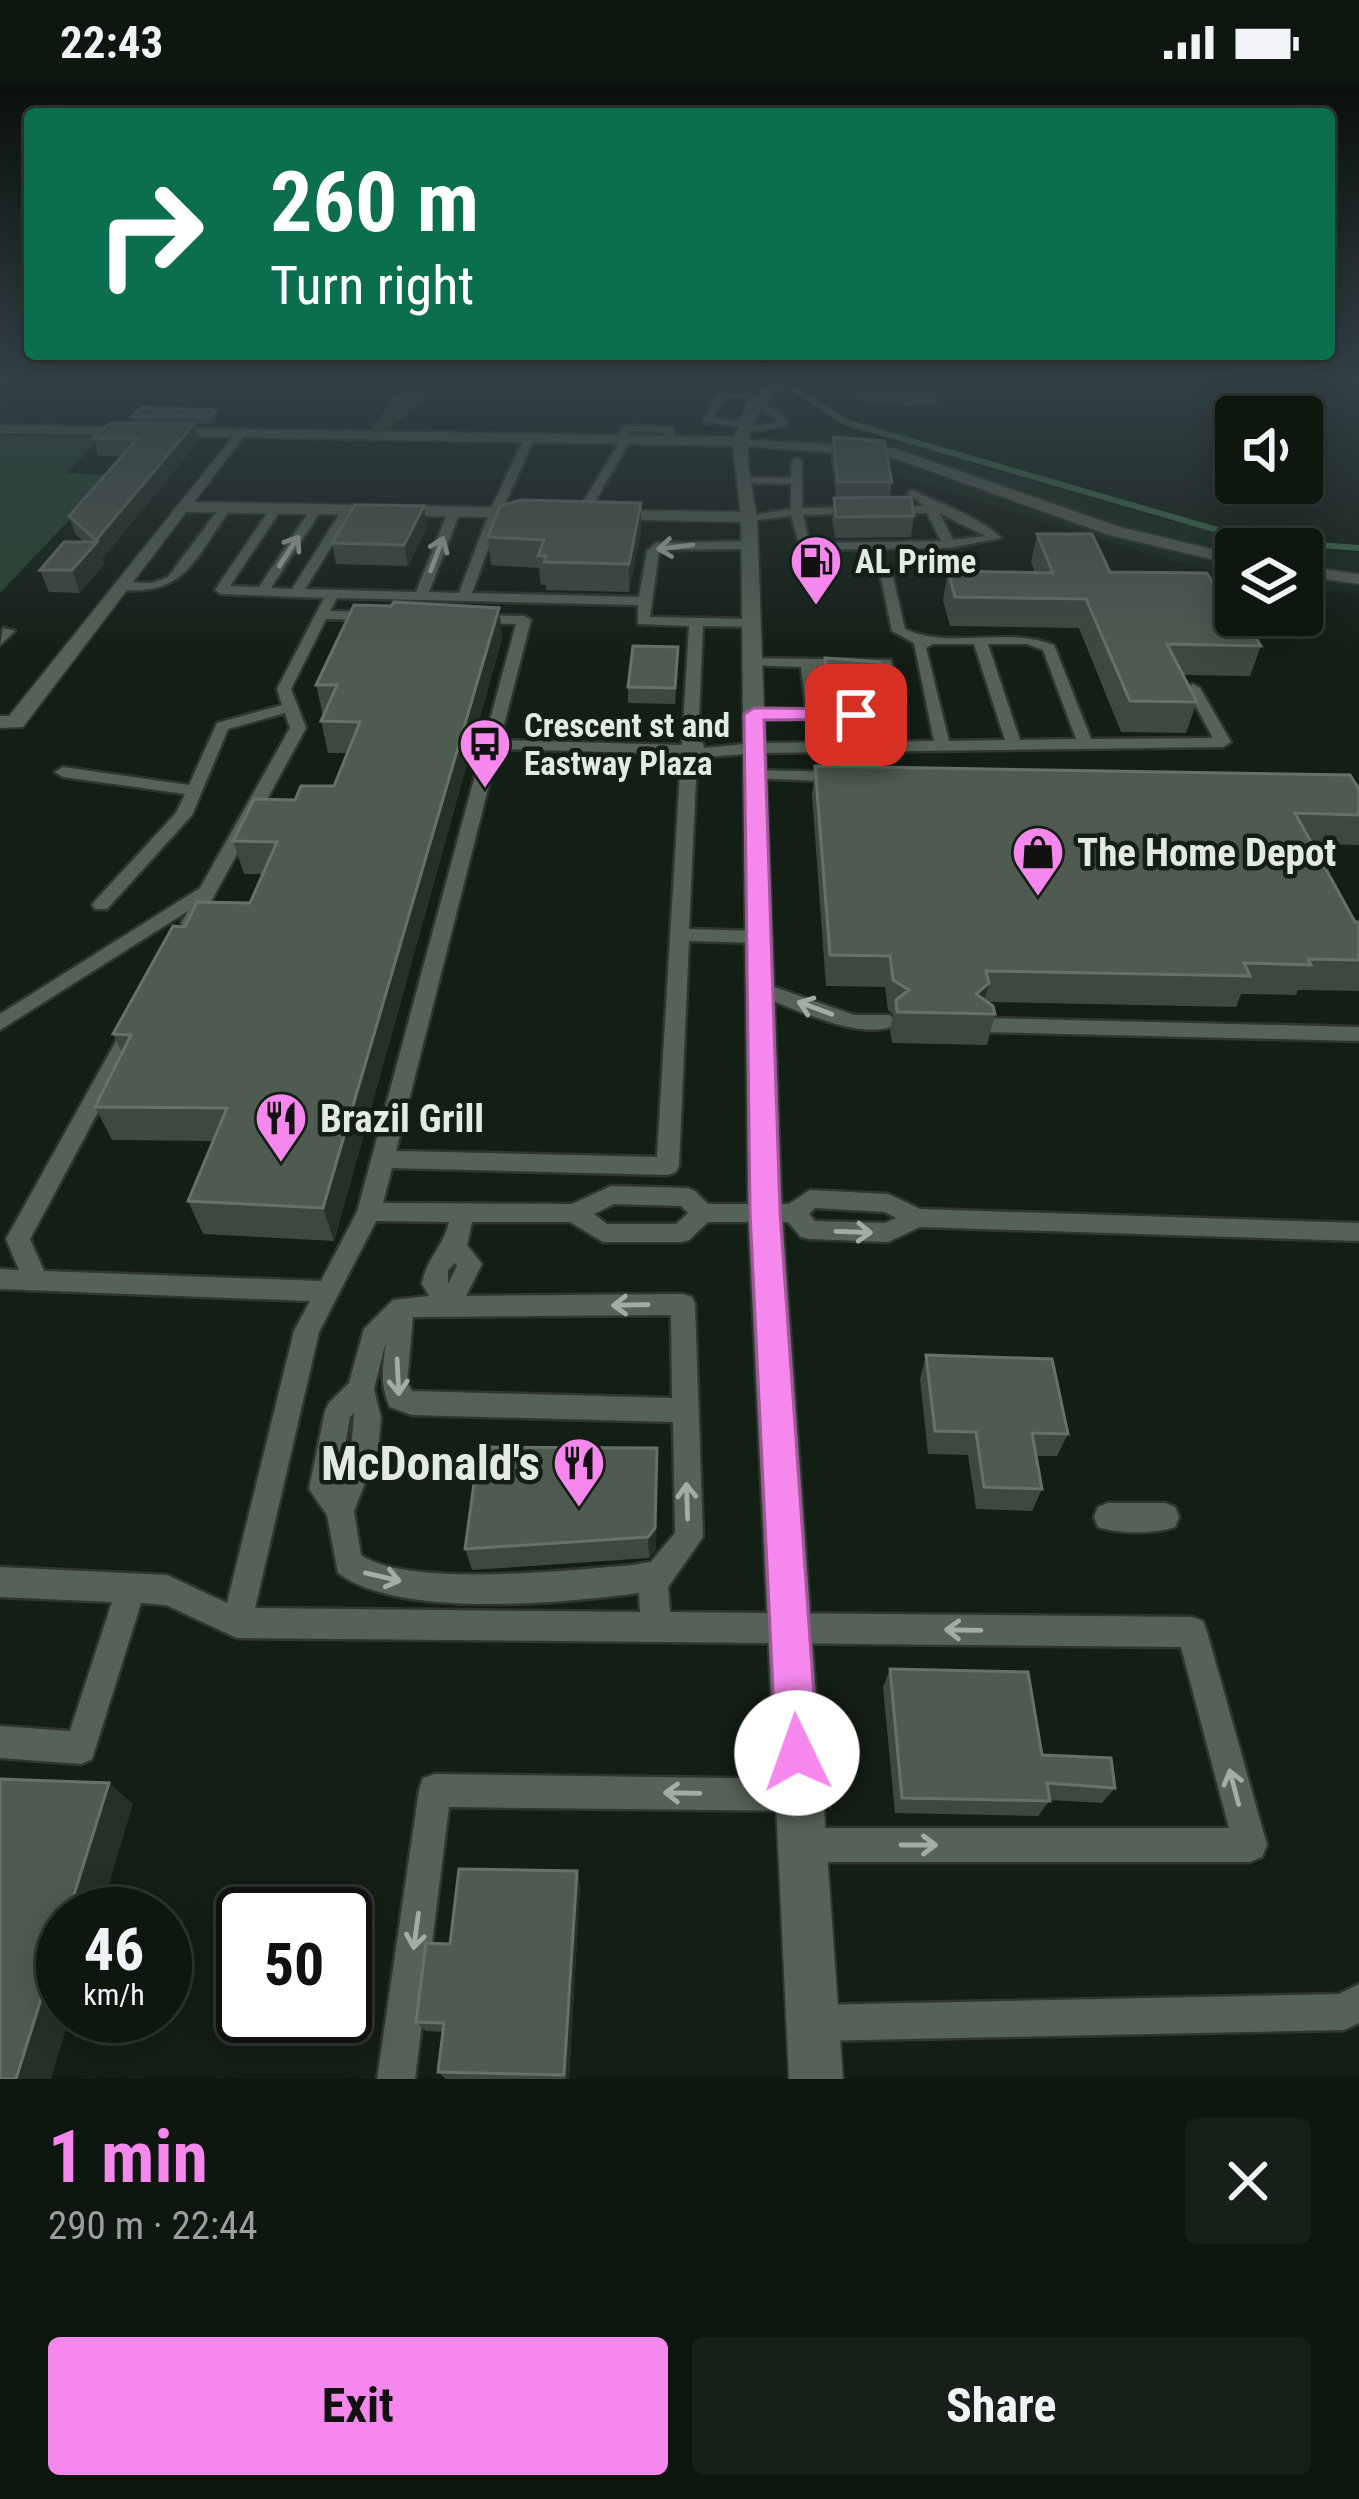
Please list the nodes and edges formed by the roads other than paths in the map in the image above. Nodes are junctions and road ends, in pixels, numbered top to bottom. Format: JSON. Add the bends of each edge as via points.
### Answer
{"nodes":[{"id":1,"x":211,"y":470,"type":"edge"},
{"id":2,"x":514,"y":470,"type":"edge"},
{"id":3,"x":606,"y":470,"type":"edge"},
{"id":4,"x":743,"y":470,"type":"edge"},
{"id":5,"x":797,"y":470,"type":"edge"},
{"id":6,"x":942,"y":470,"type":"edge"},
{"id":7,"x":743,"y":479,"type":"junction"},
{"id":8,"x":797,"y":481,"type":"junction"},
{"id":9,"x":913,"y":494,"type":"edge"},
{"id":10,"x":182,"y":507,"type":"junction"},
{"id":11,"x":225,"y":508,"type":"junction"},
{"id":12,"x":276,"y":508,"type":"junction"},
{"id":13,"x":316,"y":509,"type":"junction"},
{"id":14,"x":348,"y":510,"type":"junction"},
{"id":15,"x":931,"y":510,"type":"junction"},
{"id":16,"x":797,"y":511,"type":"junction"},
{"id":17,"x":454,"y":512,"type":"junction"},
{"id":18,"x":494,"y":512,"type":"junction"},
{"id":19,"x":582,"y":514,"type":"junction"},
{"id":20,"x":748,"y":517,"type":"junction"},
{"id":21,"x":949,"y":544,"type":"junction"},
{"id":22,"x":749,"y":545,"type":"junction"},
{"id":23,"x":1215,"y":555,"type":"edge"},
{"id":24,"x":885,"y":568,"type":"dead end"},
{"id":25,"x":1323,"y":574,"type":"edge"},
{"id":26,"x":1359,"y":579,"type":"edge"},
{"id":27,"x":121,"y":586,"type":"junction"},
{"id":28,"x":262,"y":592,"type":"junction"},
{"id":29,"x":296,"y":593,"type":"junction"},
{"id":30,"x":333,"y":594,"type":"junction"},
{"id":31,"x":421,"y":596,"type":"junction"},
{"id":32,"x":464,"y":597,"type":"junction"},
{"id":33,"x":645,"y":601,"type":"junction"},
{"id":34,"x":321,"y":615,"type":"junction"},
{"id":35,"x":389,"y":617,"type":"edge"},
{"id":36,"x":456,"y":618,"type":"edge"},
{"id":37,"x":696,"y":622,"type":"junction"},
{"id":38,"x":752,"y":623,"type":"junction"},
{"id":39,"x":980,"y":640,"type":"junction"},
{"id":40,"x":924,"y":643,"type":"junction"},
{"id":41,"x":752,"y":662,"type":"junction"},
{"id":42,"x":811,"y":662,"type":"junction"},
{"id":43,"x":1193,"y":688,"type":"edge"},
{"id":44,"x":291,"y":707,"type":"junction"},
{"id":45,"x":754,"y":714,"type":"junction"},
{"id":46,"x":814,"y":715,"type":"junction"},
{"id":47,"x":8,"y":722,"type":"edge"},
{"id":48,"x":1014,"y":743,"type":"junction"},
{"id":49,"x":1085,"y":743,"type":"junction"},
{"id":50,"x":491,"y":744,"type":"junction"},
{"id":51,"x":942,"y":744,"type":"junction"},
{"id":52,"x":755,"y":748,"type":"junction"},
{"id":53,"x":689,"y":750,"type":"junction"},
{"id":54,"x":63,"y":772,"type":"dead end"},
{"id":55,"x":755,"y":775,"type":"junction"},
{"id":56,"x":851,"y":777,"type":"edge"},
{"id":57,"x":195,"y":791,"type":"junction"},
{"id":58,"x":208,"y":889,"type":"junction"},
{"id":59,"x":101,"y":905,"type":"dead end"},
{"id":60,"x":680,"y":935,"type":"junction"},
{"id":61,"x":759,"y":937,"type":"junction"},
{"id":62,"x":175,"y":951,"type":"edge"},
{"id":63,"x":760,"y":988,"type":"junction"},
{"id":64,"x":141,"y":1012,"type":"edge"},
{"id":65,"x":880,"y":1022,"type":"dead end"},
{"id":66,"x":0,"y":1023,"type":"edge"},
{"id":67,"x":983,"y":1025,"type":"edge"},
{"id":68,"x":1359,"y":1034,"type":"edge"},
{"id":69,"x":383,"y":1159,"type":"junction"},
{"id":70,"x":369,"y":1212,"type":"junction"},
{"id":71,"x":463,"y":1212,"type":"junction"},
{"id":72,"x":575,"y":1213,"type":"junction"},
{"id":73,"x":703,"y":1213,"type":"junction"},
{"id":74,"x":780,"y":1213,"type":"junction"},
{"id":75,"x":1359,"y":1232,"type":"edge"},
{"id":76,"x":0,"y":1279,"type":"edge"},
{"id":77,"x":36,"y":1281,"type":"junction"},
{"id":78,"x":327,"y":1291,"type":"junction"},
{"id":79,"x":402,"y":1306,"type":"junction"},
{"id":80,"x":448,"y":1306,"type":"junction"},
{"id":81,"x":685,"y":1410,"type":"junction"},
{"id":82,"x":1108,"y":1517,"type":"dead end"},
{"id":83,"x":1165,"y":1517,"type":"dead end"},
{"id":84,"x":653,"y":1577,"type":"junction"},
{"id":85,"x":0,"y":1582,"type":"edge"},
{"id":86,"x":131,"y":1588,"type":"junction"},
{"id":87,"x":237,"y":1623,"type":"junction"},
{"id":88,"x":656,"y":1627,"type":"junction"},
{"id":89,"x":790,"y":1628,"type":"junction"},
{"id":90,"x":0,"y":1742,"type":"edge"},
{"id":91,"x":800,"y":1795,"type":"junction"},
{"id":92,"x":802,"y":1845,"type":"junction"},
{"id":93,"x":1359,"y":2002,"type":"edge"},
{"id":94,"x":813,"y":2023,"type":"junction"},
{"id":95,"x":396,"y":2079,"type":"edge"},
{"id":96,"x":816,"y":2079,"type":"edge"}],
"edges":[{"from":1,"to":10,"type":"main road"},
{"from":2,"to":18,"type":"lane"},
{"from":3,"to":19,"type":"lane"},
{"from":4,"to":7,"type":"main road"},
{"from":5,"to":8,"type":"lane"},
{"from":6,"to":23,"type":"main road","via":[[1115,531]]},
{"from":7,"to":8,"type":"lane"},
{"from":7,"to":20,"type":"main road"},
{"from":8,"to":16,"type":"lane"},
{"from":9,"to":15,"type":"lane"},
{"from":10,"to":11,"type":"main road"},
{"from":10,"to":27,"type":"main road"},
{"from":11,"to":12,"type":"main road"},
{"from":11,"to":27,"type":"lane","via":[[172,580]]},
{"from":12,"to":13,"type":"main road"},
{"from":12,"to":28,"type":"lane","via":[[221,590]]},
{"from":13,"to":14,"type":"main road"},
{"from":28,"to":13,"type":"lane","one_way":true},
{"from":14,"to":17,"type":"main road"},
{"from":14,"to":29,"type":"lane"},
{"from":15,"to":16,"type":"lane"},
{"from":15,"to":21,"type":"lane"},
{"from":15,"to":21,"type":"lane","via":[[976,519],[994,538]]},
{"from":16,"to":20,"type":"lane"},
{"from":16,"to":21,"type":"lane","via":[[805,548]]},
{"from":17,"to":18,"type":"main road"},
{"from":31,"to":17,"type":"lane","one_way":true},
{"from":18,"to":19,"type":"main road"},
{"from":18,"to":32,"type":"lane"},
{"from":19,"to":20,"type":"main road"},
{"from":20,"to":22,"type":"main road"},
{"from":22,"to":33,"type":"lane","one_way":true,"via":[[659,546]]},
{"from":22,"to":38,"type":"main road"},
{"from":24,"to":40,"type":"lane","via":[[899,632]]},
{"from":25,"to":26,"type":"main road"},
{"from":27,"to":47,"type":"main road"},
{"from":28,"to":29,"type":"lane"},
{"from":29,"to":30,"type":"lane"},
{"from":30,"to":31,"type":"lane"},
{"from":30,"to":34,"type":"lane"},
{"from":31,"to":32,"type":"lane"},
{"from":32,"to":33,"type":"lane"},
{"from":33,"to":37,"type":"lane","via":[[643,621]]},
{"from":34,"to":35,"type":"lane"},
{"from":34,"to":44,"type":"lane","via":[[284,689]]},
{"from":36,"to":50,"type":"lane","via":[[524,620]]},
{"from":37,"to":38,"type":"lane"},
{"from":37,"to":53,"type":"lane"},
{"from":38,"to":41,"type":"main road"},
{"from":39,"to":40,"type":"lane"},
{"from":39,"to":48,"type":"lane"},
{"from":39,"to":49,"type":"lane","via":[[1049,648]]},
{"from":40,"to":51,"type":"lane"},
{"from":41,"to":42,"type":"lane"},
{"from":41,"to":45,"type":"main road"},
{"from":42,"to":46,"type":"lane"},
{"from":42,"to":46,"type":"lane","via":[[889,674],[897,715]]},
{"from":43,"to":49,"type":"lane","via":[[1223,742]]},
{"from":44,"to":57,"type":"lane","via":[[222,726]]},
{"from":44,"to":58,"type":"lane","via":[[298,728]]},
{"from":45,"to":46,"type":"lane"},
{"from":45,"to":52,"type":"main road"},
{"from":48,"to":49,"type":"lane"},
{"from":48,"to":51,"type":"lane"},
{"from":50,"to":53,"type":"lane"},
{"from":50,"to":69,"type":"lane"},
{"from":51,"to":52,"type":"lane"},
{"from":52,"to":53,"type":"lane"},
{"from":52,"to":55,"type":"main road"},
{"from":53,"to":60,"type":"lane"},
{"from":54,"to":57,"type":"lane"},
{"from":55,"to":56,"type":"lane"},
{"from":55,"to":61,"type":"main road"},
{"from":57,"to":59,"type":"lane","via":[[184,815]]},
{"from":58,"to":62,"type":"lane"},
{"from":58,"to":66,"type":"lane"},
{"from":60,"to":61,"type":"lane"},
{"from":60,"to":69,"type":"lane","via":[[668,1166]]},
{"from":61,"to":63,"type":"main road"},
{"from":65,"to":63,"type":"lane","one_way":true,"via":[[852,1022]]},
{"from":63,"to":74,"type":"main road"},
{"from":64,"to":77,"type":"lane","via":[[18,1239]]},
{"from":67,"to":68,"type":"lane"},
{"from":69,"to":70,"type":"lane"},
{"from":70,"to":71,"type":"lane"},
{"from":70,"to":78,"type":"lane"},
{"from":71,"to":72,"type":"lane"},
{"from":71,"to":80,"type":"lane","via":[[454,1247],[470,1264]]},
{"from":72,"to":73,"type":"lane","via":[[610,1195],[687,1197]]},
{"from":72,"to":73,"type":"lane","via":[[603,1233],[681,1234]]},
{"from":73,"to":74,"type":"lane"},
{"from":74,"to":75,"type":"lane","via":[[808,1230],[848,1232],[888,1233],[917,1218]]},
{"from":74,"to":89,"type":"main road"},
{"from":76,"to":77,"type":"lane"},
{"from":77,"to":78,"type":"lane"},
{"from":78,"to":87,"type":"lane","via":[[307,1330]]},
{"from":79,"to":80,"type":"lane"},
{"from":79,"to":81,"type":"lane","one_way":true,"via":[[399,1399]]},
{"from":79,"to":84,"type":"lane","one_way":true,"via":[[373,1337],[361,1389],[338,1411],[322,1490],[340,1509],[348,1563],[370,1577],[461,1585]]},
{"from":81,"to":80,"type":"lane","one_way":true,"via":[[683,1304]]},
{"from":84,"to":81,"type":"lane","one_way":true,"via":[[688,1537]]},
{"from":82,"to":83,"type":"lane"},
{"from":84,"to":88,"type":"lane"},
{"from":85,"to":86,"type":"lane"},
{"from":86,"to":87,"type":"lane","via":[[167,1590]]},
{"from":86,"to":90,"type":"lane","via":[[81,1748]]},
{"from":87,"to":88,"type":"lane"},
{"from":88,"to":89,"type":"lane"},
{"from":89,"to":91,"type":"main road"},
{"from":92,"to":89,"type":"lane","one_way":true,"via":[[1250,1845],[1192,1632]]},
{"from":91,"to":92,"type":"main road"},
{"from":91,"to":95,"type":"lane","one_way":true,"via":[[435,1790]]},
{"from":92,"to":94,"type":"main road"},
{"from":93,"to":94,"type":"lane","via":[[1343,2012]]},
{"from":94,"to":96,"type":"main road"}]}
